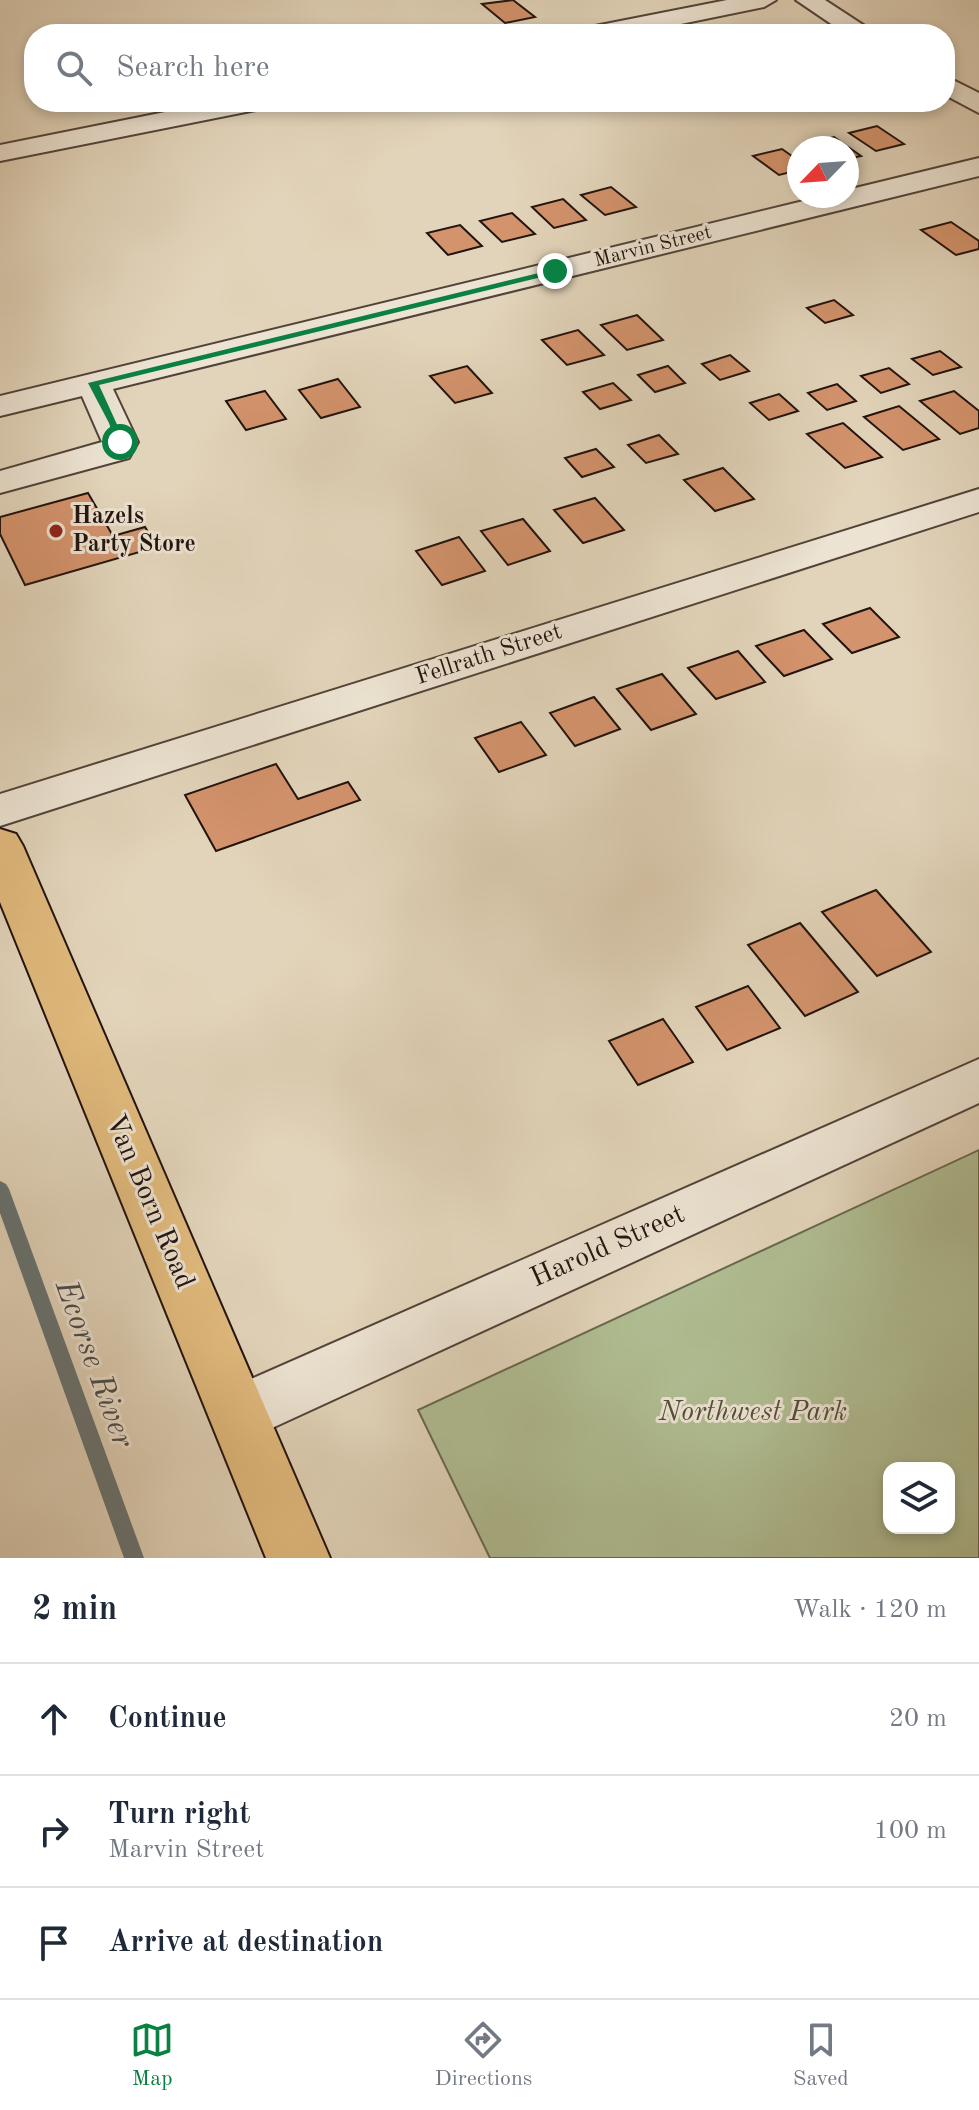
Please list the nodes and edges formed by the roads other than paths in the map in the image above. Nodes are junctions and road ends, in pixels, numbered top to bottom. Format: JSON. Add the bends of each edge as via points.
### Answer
{"nodes":[{"id":1,"x":764,"y":0,"type":"edge"},
{"id":2,"x":808,"y":0,"type":"edge"},
{"id":3,"x":645,"y":24,"type":"edge"},
{"id":4,"x":848,"y":24,"type":"edge"},
{"id":5,"x":955,"y":90,"type":"edge"},
{"id":6,"x":979,"y":105,"type":"edge"},
{"id":7,"x":206,"y":112,"type":"edge"},
{"id":8,"x":0,"y":153,"type":"edge"},
{"id":9,"x":979,"y":167,"type":"edge"},
{"id":10,"x":93,"y":383,"type":"junction"},
{"id":11,"x":0,"y":406,"type":"edge"},
{"id":12,"x":0,"y":482,"type":"edge"},
{"id":13,"x":979,"y":500,"type":"edge"},
{"id":14,"x":0,"y":810,"type":"edge"},
{"id":15,"x":0,"y":846,"type":"edge"},
{"id":16,"x":979,"y":1080,"type":"edge"},
{"id":17,"x":238,"y":1414,"type":"junction"},
{"id":18,"x":298,"y":1558,"type":"edge"}],
"edges":[{"from":1,"to":3,"type":"street"},
{"from":2,"to":4,"type":"street"},
{"from":5,"to":6,"type":"street"},
{"from":7,"to":8,"type":"street"},
{"from":9,"to":10,"type":"street","name":"Marvin Street"},
{"from":10,"to":11,"type":"street","name":"Marvin Street"},
{"from":10,"to":12,"type":"street","via":[[114,423],[120,442],[116,450]]},
{"from":13,"to":14,"type":"street","name":"Fellrath Street"},
{"from":15,"to":17,"type":"main road","name":"Van Born Road"},
{"from":16,"to":17,"type":"street","name":"Harold Street"},
{"from":17,"to":18,"type":"main road","name":"Van Born Road"}]}
